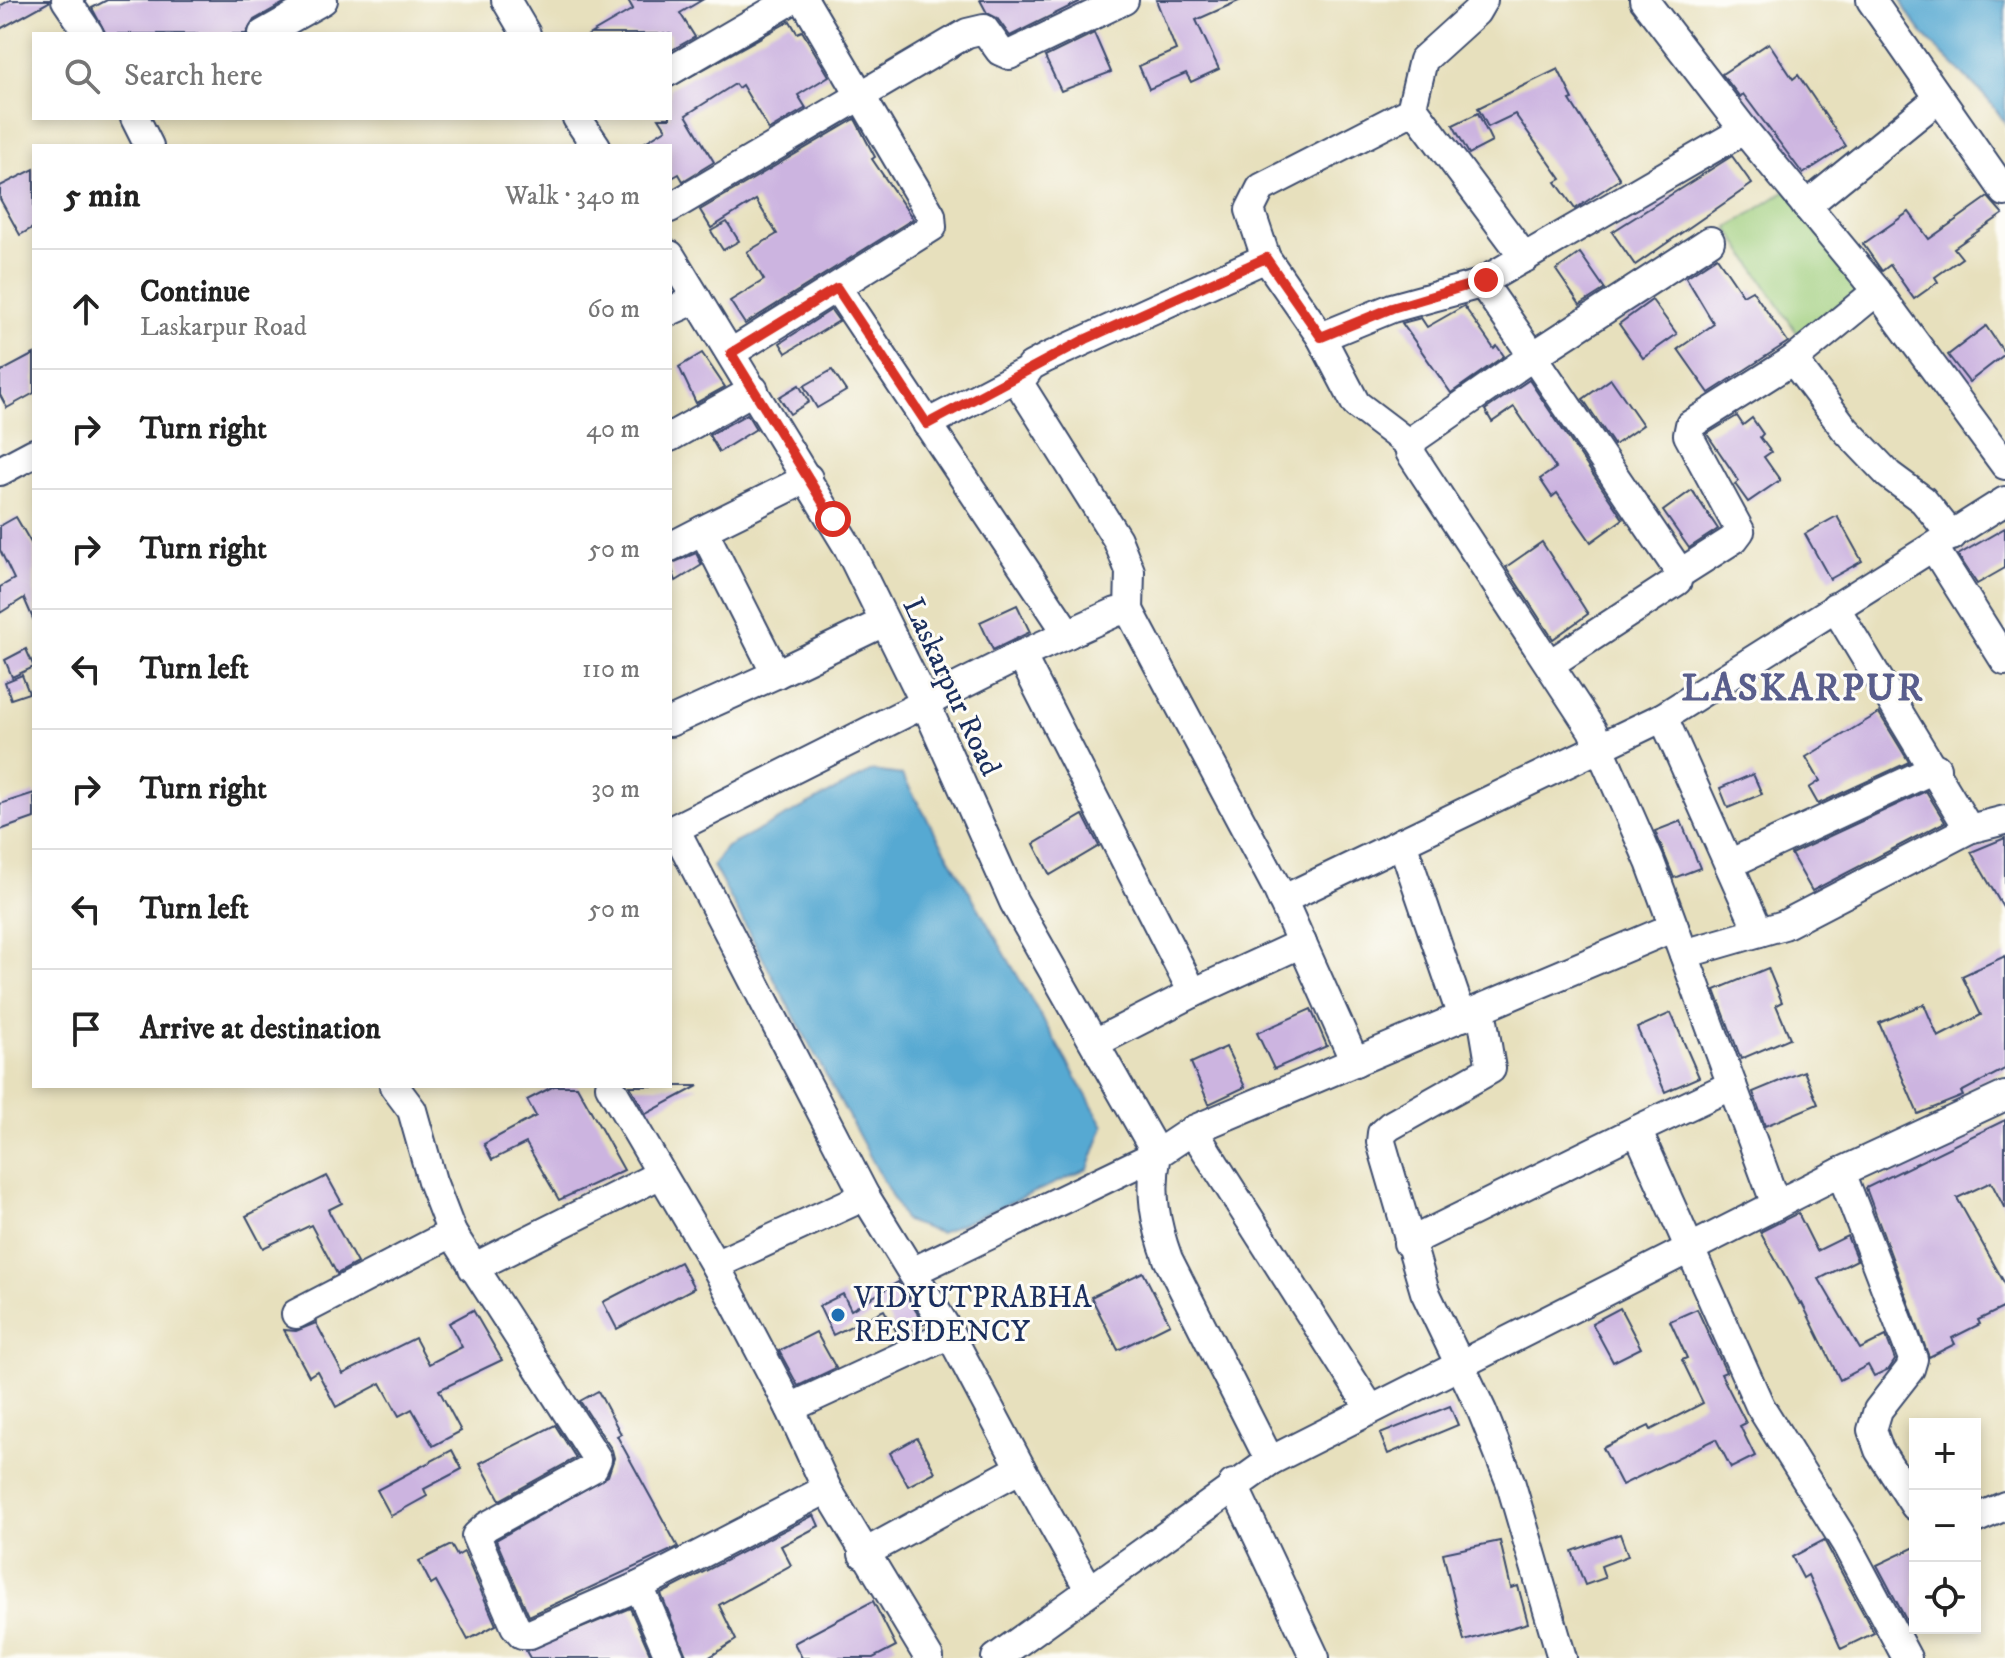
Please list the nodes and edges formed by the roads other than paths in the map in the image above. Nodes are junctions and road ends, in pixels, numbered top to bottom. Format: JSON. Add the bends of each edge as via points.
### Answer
{"nodes":[{"id":1,"x":66,"y":0,"type":"edge"},
{"id":2,"x":323,"y":0,"type":"edge"},
{"id":3,"x":506,"y":0,"type":"edge"},
{"id":4,"x":792,"y":0,"type":"edge"},
{"id":5,"x":804,"y":0,"type":"edge"},
{"id":6,"x":1124,"y":0,"type":"edge"},
{"id":7,"x":1483,"y":0,"type":"edge"},
{"id":8,"x":1644,"y":0,"type":"edge"},
{"id":9,"x":1871,"y":0,"type":"edge"},
{"id":10,"x":88,"y":32,"type":"edge"},
{"id":11,"x":267,"y":32,"type":"edge"},
{"id":12,"x":525,"y":32,"type":"edge"},
{"id":13,"x":672,"y":70,"type":"edge"},
{"id":14,"x":860,"y":95,"type":"junction"},
{"id":15,"x":1939,"y":98,"type":"junction"},
{"id":16,"x":1414,"y":109,"type":"junction"},
{"id":17,"x":136,"y":120,"type":"edge"},
{"id":18,"x":1744,"y":130,"type":"junction"},
{"id":19,"x":148,"y":144,"type":"edge"},
{"id":20,"x":2005,"y":192,"type":"edge"},
{"id":21,"x":1806,"y":206,"type":"junction"},
{"id":22,"x":672,"y":207,"type":"edge"},
{"id":23,"x":1710,"y":241,"type":"dead end"},
{"id":24,"x":672,"y":258,"type":"edge"},
{"id":25,"x":1266,"y":258,"type":"junction"},
{"id":26,"x":1525,"y":258,"type":"junction"},
{"id":27,"x":1484,"y":283,"type":"junction"},
{"id":28,"x":837,"y":288,"type":"junction"},
{"id":29,"x":1877,"y":291,"type":"junction"},
{"id":30,"x":697,"y":299,"type":"junction"},
{"id":31,"x":672,"y":310,"type":"edge"},
{"id":32,"x":1321,"y":337,"type":"junction"},
{"id":33,"x":731,"y":353,"type":"junction"},
{"id":34,"x":1533,"y":356,"type":"junction"},
{"id":35,"x":1793,"y":360,"type":"junction"},
{"id":36,"x":1024,"y":373,"type":"junction"},
{"id":37,"x":754,"y":390,"type":"junction"},
{"id":38,"x":927,"y":424,"type":"junction"},
{"id":39,"x":672,"y":432,"type":"edge"},
{"id":40,"x":1410,"y":445,"type":"junction"},
{"id":41,"x":32,"y":454,"type":"edge"},
{"id":42,"x":2005,"y":465,"type":"edge"},
{"id":43,"x":0,"y":471,"type":"edge"},
{"id":44,"x":808,"y":478,"type":"junction"},
{"id":45,"x":2005,"y":501,"type":"edge"},
{"id":46,"x":703,"y":530,"type":"junction"},
{"id":47,"x":1943,"y":542,"type":"junction"},
{"id":48,"x":672,"y":546,"type":"edge"},
{"id":49,"x":1679,"y":574,"type":"junction"},
{"id":50,"x":1835,"y":607,"type":"junction"},
{"id":51,"x":1129,"y":610,"type":"junction"},
{"id":52,"x":884,"y":622,"type":"junction"},
{"id":53,"x":1068,"y":634,"type":"junction"},
{"id":54,"x":1021,"y":655,"type":"junction"},
{"id":55,"x":2005,"y":661,"type":"edge"},
{"id":56,"x":1550,"y":664,"type":"junction"},
{"id":57,"x":776,"y":674,"type":"junction"},
{"id":58,"x":926,"y":705,"type":"junction"},
{"id":59,"x":1663,"y":717,"type":"junction"},
{"id":60,"x":672,"y":721,"type":"edge"},
{"id":61,"x":1599,"y":747,"type":"junction"},
{"id":62,"x":1936,"y":768,"type":"junction"},
{"id":63,"x":2005,"y":820,"type":"edge"},
{"id":64,"x":1969,"y":829,"type":"junction"},
{"id":65,"x":672,"y":830,"type":"edge"},
{"id":66,"x":1402,"y":842,"type":"junction"},
{"id":67,"x":1729,"y":864,"type":"junction"},
{"id":68,"x":1282,"y":900,"type":"junction"},
{"id":69,"x":1674,"y":927,"type":"junction"},
{"id":70,"x":1759,"y":932,"type":"junction"},
{"id":71,"x":1302,"y":943,"type":"junction"},
{"id":72,"x":1684,"y":954,"type":"junction"},
{"id":73,"x":1193,"y":993,"type":"junction"},
{"id":74,"x":1471,"y":1013,"type":"junction"},
{"id":75,"x":1095,"y":1043,"type":"junction"},
{"id":76,"x":1355,"y":1062,"type":"junction"},
{"id":77,"x":1732,"y":1085,"type":"junction"},
{"id":78,"x":396,"y":1088,"type":"edge"},
{"id":79,"x":611,"y":1088,"type":"edge"},
{"id":80,"x":2005,"y":1096,"type":"edge"},
{"id":81,"x":1193,"y":1130,"type":"junction"},
{"id":82,"x":1637,"y":1130,"type":"junction"},
{"id":83,"x":1157,"y":1154,"type":"junction"},
{"id":84,"x":1841,"y":1172,"type":"junction"},
{"id":85,"x":661,"y":1174,"type":"junction"},
{"id":86,"x":865,"y":1196,"type":"junction"},
{"id":87,"x":1776,"y":1205,"type":"junction"},
{"id":88,"x":452,"y":1233,"type":"junction"},
{"id":89,"x":1408,"y":1243,"type":"junction"},
{"id":90,"x":1688,"y":1249,"type":"junction"},
{"id":91,"x":715,"y":1265,"type":"junction"},
{"id":92,"x":473,"y":1268,"type":"junction"},
{"id":93,"x":912,"y":1272,"type":"junction"},
{"id":94,"x":296,"y":1314,"type":"dead end"},
{"id":95,"x":950,"y":1334,"type":"junction"},
{"id":96,"x":1457,"y":1363,"type":"junction"},
{"id":97,"x":790,"y":1408,"type":"junction"},
{"id":98,"x":1370,"y":1408,"type":"junction"},
{"id":99,"x":1270,"y":1461,"type":"junction"},
{"id":100,"x":1021,"y":1468,"type":"junction"},
{"id":101,"x":1233,"y":1484,"type":"junction"},
{"id":102,"x":827,"y":1489,"type":"junction"},
{"id":103,"x":1909,"y":1497,"type":"edge"},
{"id":104,"x":2005,"y":1506,"type":"edge"},
{"id":105,"x":1981,"y":1516,"type":"edge"},
{"id":106,"x":863,"y":1554,"type":"junction"},
{"id":107,"x":639,"y":1586,"type":"junction"},
{"id":108,"x":1089,"y":1589,"type":"junction"},
{"id":109,"x":1013,"y":1653,"type":"edge"},
{"id":110,"x":670,"y":1658,"type":"edge"},
{"id":111,"x":929,"y":1658,"type":"edge"},
{"id":112,"x":1315,"y":1658,"type":"edge"},
{"id":113,"x":1562,"y":1658,"type":"edge"},
{"id":114,"x":1907,"y":1658,"type":"edge"}],
"edges":[{"from":1,"to":10,"type":"street"},
{"from":2,"to":11,"type":"street"},
{"from":3,"to":12,"type":"street"},
{"from":4,"to":13,"type":"street"},
{"from":5,"to":14,"type":"street"},
{"from":6,"to":14,"type":"street","via":[[1009,55],[984,29],[967,33]]},
{"from":7,"to":16,"type":"street","via":[[1423,60]]},
{"from":8,"to":18,"type":"street"},
{"from":9,"to":15,"type":"street"},
{"from":14,"to":22,"type":"street"},
{"from":14,"to":28,"type":"street","via":[[933,221],[928,232]]},
{"from":15,"to":20,"type":"street"},
{"from":15,"to":21,"type":"street"},
{"from":16,"to":25,"type":"street","via":[[1261,188],[1250,210]]},
{"from":16,"to":26,"type":"street"},
{"from":17,"to":19,"type":"street"},
{"from":18,"to":21,"type":"street"},
{"from":18,"to":26,"type":"street"},
{"from":21,"to":29,"type":"street"},
{"from":23,"to":34,"type":"street"},
{"from":24,"to":30,"type":"street","name":"Laskarpur Road"},
{"from":25,"to":32,"type":"street"},
{"from":25,"to":36,"type":"street","via":[[1086,339]]},
{"from":26,"to":27,"type":"street"},
{"from":27,"to":32,"type":"street","via":[[1402,304]]},
{"from":27,"to":34,"type":"street"},
{"from":28,"to":33,"type":"street"},
{"from":28,"to":38,"type":"street"},
{"from":29,"to":35,"type":"street"},
{"from":29,"to":42,"type":"street"},
{"from":30,"to":31,"type":"street"},
{"from":30,"to":33,"type":"street","name":"Laskarpur Road"},
{"from":32,"to":40,"type":"street","via":[[1356,404]]},
{"from":33,"to":37,"type":"street","name":"Laskarpur Road"},
{"from":34,"to":40,"type":"street"},
{"from":34,"to":49,"type":"street"},
{"from":35,"to":47,"type":"street","via":[[1845,429],[1889,475],[1923,500]]},
{"from":35,"to":49,"type":"street","via":[[1690,425],[1688,435],[1740,531]]},
{"from":36,"to":38,"type":"street"},
{"from":36,"to":51,"type":"street","via":[[1022,388],[1121,548],[1130,571]]},
{"from":37,"to":39,"type":"street"},
{"from":37,"to":44,"type":"street","name":"Laskarpur Road"},
{"from":38,"to":53,"type":"street"},
{"from":40,"to":56,"type":"street"},
{"from":41,"to":43,"type":"street"},
{"from":44,"to":46,"type":"street"},
{"from":44,"to":52,"type":"street","name":"Laskarpur Road"},
{"from":45,"to":47,"type":"street"},
{"from":46,"to":48,"type":"street"},
{"from":46,"to":57,"type":"street"},
{"from":47,"to":50,"type":"street"},
{"from":47,"to":55,"type":"street"},
{"from":49,"to":56,"type":"street","via":[[1677,581]]},
{"from":50,"to":59,"type":"street"},
{"from":50,"to":62,"type":"street"},
{"from":51,"to":53,"type":"street"},
{"from":51,"to":68,"type":"street"},
{"from":52,"to":57,"type":"street"},
{"from":52,"to":58,"type":"street","name":"Laskarpur Road"},
{"from":53,"to":54,"type":"street"},
{"from":54,"to":58,"type":"street"},
{"from":54,"to":73,"type":"street"},
{"from":56,"to":61,"type":"street"},
{"from":57,"to":60,"type":"street"},
{"from":58,"to":65,"type":"street"},
{"from":58,"to":75,"type":"street","name":"Laskarpur Road","via":[[1014,902]]},
{"from":59,"to":61,"type":"street"},
{"from":59,"to":67,"type":"street"},
{"from":61,"to":66,"type":"street"},
{"from":61,"to":69,"type":"street"},
{"from":62,"to":64,"type":"street"},
{"from":62,"to":67,"type":"street"},
{"from":63,"to":64,"type":"street"},
{"from":64,"to":70,"type":"street","via":[[1784,925]]},
{"from":65,"to":86,"type":"street"},
{"from":66,"to":68,"type":"street"},
{"from":66,"to":74,"type":"street"},
{"from":67,"to":70,"type":"street"},
{"from":68,"to":71,"type":"street"},
{"from":69,"to":72,"type":"street"},
{"from":69,"to":74,"type":"street"},
{"from":70,"to":72,"type":"street"},
{"from":71,"to":73,"type":"street"},
{"from":71,"to":76,"type":"street"},
{"from":72,"to":77,"type":"street"},
{"from":73,"to":75,"type":"street"},
{"from":74,"to":76,"type":"street"},
{"from":74,"to":89,"type":"street","via":[[1492,1060],[1486,1074],[1382,1133],[1383,1156]]},
{"from":75,"to":83,"type":"street","name":"Laskarpur Road"},
{"from":76,"to":81,"type":"street"},
{"from":77,"to":82,"type":"street"},
{"from":77,"to":87,"type":"street"},
{"from":78,"to":88,"type":"street","via":[[412,1110]]},
{"from":79,"to":85,"type":"street"},
{"from":80,"to":84,"type":"street"},
{"from":81,"to":83,"type":"street"},
{"from":81,"to":98,"type":"street"},
{"from":82,"to":89,"type":"street"},
{"from":82,"to":90,"type":"street"},
{"from":83,"to":93,"type":"street"},
{"from":83,"to":99,"type":"street","via":[[1157,1230]]},
{"from":84,"to":87,"type":"street"},
{"from":84,"to":103,"type":"street","via":[[1913,1359],[1878,1410],[1872,1430]]},
{"from":85,"to":91,"type":"street"},
{"from":85,"to":92,"type":"street"},
{"from":86,"to":91,"type":"street"},
{"from":86,"to":93,"type":"street"},
{"from":87,"to":90,"type":"street"},
{"from":88,"to":92,"type":"street"},
{"from":88,"to":94,"type":"street"},
{"from":89,"to":96,"type":"street"},
{"from":90,"to":96,"type":"street"},
{"from":90,"to":114,"type":"street","via":[[1760,1406],[1845,1542]]},
{"from":91,"to":97,"type":"street"},
{"from":92,"to":107,"type":"street","via":[[597,1459],[587,1472],[476,1536],[515,1626],[530,1634]]},
{"from":93,"to":95,"type":"street"},
{"from":95,"to":97,"type":"street"},
{"from":95,"to":100,"type":"street"},
{"from":96,"to":98,"type":"street"},
{"from":96,"to":113,"type":"street","via":[[1510,1481]]},
{"from":97,"to":102,"type":"street"},
{"from":98,"to":99,"type":"street"},
{"from":99,"to":101,"type":"street"},
{"from":100,"to":106,"type":"street"},
{"from":100,"to":108,"type":"street"},
{"from":101,"to":108,"type":"street"},
{"from":101,"to":112,"type":"street"},
{"from":102,"to":106,"type":"street"},
{"from":102,"to":107,"type":"street"},
{"from":104,"to":105,"type":"street"},
{"from":106,"to":111,"type":"street"},
{"from":107,"to":110,"type":"street"},
{"from":108,"to":109,"type":"street"}]}
